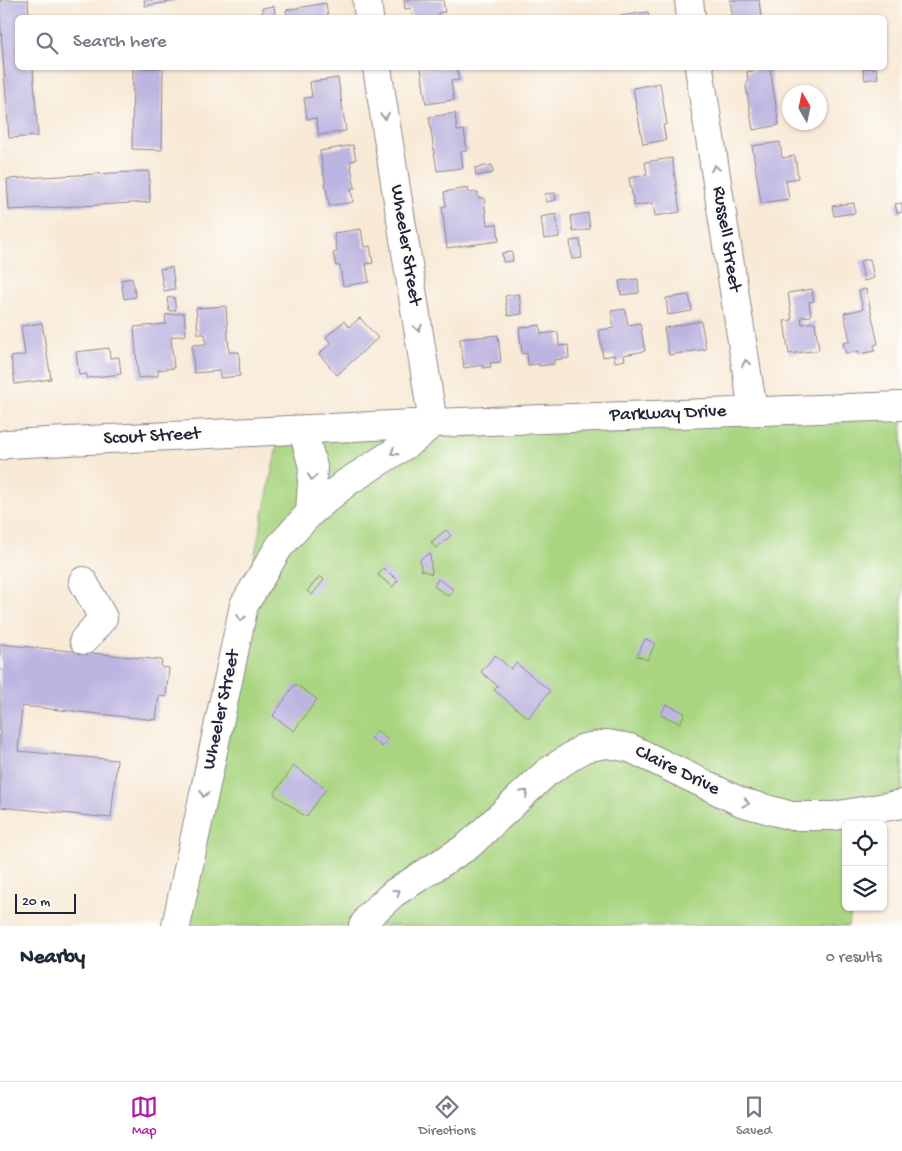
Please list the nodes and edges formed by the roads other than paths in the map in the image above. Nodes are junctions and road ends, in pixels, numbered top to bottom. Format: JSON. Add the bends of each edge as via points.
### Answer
{"nodes":[{"id":1,"x":366,"y":0,"type":"edge"},
{"id":2,"x":689,"y":0,"type":"edge"},
{"id":3,"x":368,"y":15,"type":"edge"},
{"id":4,"x":691,"y":15,"type":"edge"},
{"id":5,"x":377,"y":70,"type":"edge"},
{"id":6,"x":699,"y":70,"type":"edge"},
{"id":7,"x":902,"y":406,"type":"edge"},
{"id":8,"x":753,"y":411,"type":"junction"},
{"id":9,"x":433,"y":423,"type":"junction"},
{"id":10,"x":304,"y":430,"type":"junction"},
{"id":11,"x":0,"y":446,"type":"edge"},
{"id":12,"x":310,"y":513,"type":"junction"},
{"id":13,"x":83,"y":581,"type":"dead end"},
{"id":14,"x":84,"y":640,"type":"dead end"},
{"id":15,"x":902,"y":804,"type":"edge"},
{"id":16,"x":176,"y":926,"type":"edge"},
{"id":17,"x":363,"y":926,"type":"edge"}],
"edges":[{"from":1,"to":3,"type":"street"},
{"from":2,"to":4,"type":"street"},
{"from":5,"to":9,"type":"street","name":"Wheeler Street","one_way":true},
{"from":8,"to":6,"type":"street","name":"Russell Street","one_way":true},
{"from":7,"to":8,"type":"street","name":"Parkway Drive"},
{"from":8,"to":9,"type":"street","name":"Parkway Drive"},
{"from":9,"to":10,"type":"street"},
{"from":9,"to":12,"type":"street","name":"Wheeler Street","one_way":true,"via":[[413,440],[346,483]]},
{"from":10,"to":11,"type":"street","name":"Scout Street"},
{"from":10,"to":12,"type":"street","one_way":true,"via":[[313,467]]},
{"from":12,"to":16,"type":"street","name":"Wheeler Street","one_way":true,"via":[[279,547],[244,605]]},
{"from":13,"to":14,"type":"street","via":[[103,618]]},
{"from":17,"to":15,"type":"street","name":"Claire Drive","one_way":true,"via":[[394,893],[468,846],[546,773],[584,748],[607,744],[630,748],[741,802],[792,816],[834,816]]}]}
